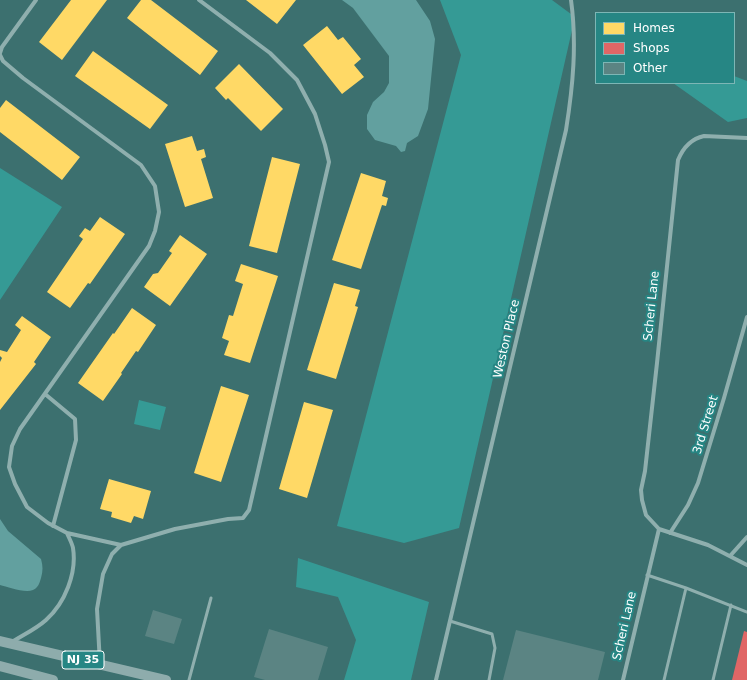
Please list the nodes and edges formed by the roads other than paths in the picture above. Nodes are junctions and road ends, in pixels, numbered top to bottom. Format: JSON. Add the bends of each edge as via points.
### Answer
{"nodes":[{"id":1,"x":36,"y":0,"type":"edge"},
{"id":2,"x":199,"y":0,"type":"edge"},
{"id":3,"x":572,"y":0,"type":"edge"},
{"id":4,"x":0,"y":54,"type":"edge"},
{"id":5,"x":747,"y":138,"type":"edge"},
{"id":6,"x":747,"y":317,"type":"edge"},
{"id":7,"x":45,"y":394,"type":"junction"},
{"id":8,"x":53,"y":526,"type":"junction"},
{"id":9,"x":659,"y":529,"type":"junction"},
{"id":10,"x":67,"y":533,"type":"junction"},
{"id":11,"x":670,"y":534,"type":"junction"},
{"id":12,"x":747,"y":537,"type":"edge"},
{"id":13,"x":121,"y":545,"type":"junction"},
{"id":14,"x":730,"y":556,"type":"junction"},
{"id":15,"x":747,"y":565,"type":"edge"},
{"id":16,"x":647,"y":575,"type":"junction"},
{"id":17,"x":686,"y":588,"type":"junction"},
{"id":18,"x":210,"y":598,"type":"dead end"},
{"id":19,"x":731,"y":606,"type":"junction"},
{"id":20,"x":747,"y":612,"type":"edge"},
{"id":21,"x":450,"y":621,"type":"junction"},
{"id":22,"x":0,"y":641,"type":"edge"},
{"id":23,"x":10,"y":643,"type":"junction"},
{"id":24,"x":100,"y":664,"type":"junction"},
{"id":25,"x":0,"y":666,"type":"edge"},
{"id":26,"x":53,"y":680,"type":"edge"},
{"id":27,"x":166,"y":680,"type":"edge"},
{"id":28,"x":189,"y":680,"type":"edge"},
{"id":29,"x":436,"y":680,"type":"edge"},
{"id":30,"x":489,"y":680,"type":"edge"},
{"id":31,"x":623,"y":680,"type":"edge"},
{"id":32,"x":664,"y":680,"type":"edge"},
{"id":33,"x":713,"y":680,"type":"edge"}],
"edges":[{"from":1,"to":4,"type":"street","via":[[2,47]]},
{"from":2,"to":13,"type":"street","via":[[270,53],[297,80],[314,114],[329,162],[248,510],[243,518],[175,529]]},
{"from":3,"to":21,"type":"street","name":"Weston Place","via":[[575,52],[573,91],[566,130]]},
{"from":4,"to":7,"type":"street","via":[[3,61],[23,78],[141,165],[155,186],[157,199],[155,231],[149,246]]},
{"from":5,"to":9,"type":"street","name":"Scheri Lane","via":[[704,136],[685,146],[678,160],[641,490],[646,514]]},
{"from":6,"to":11,"type":"street","name":"3rd Street","via":[[698,483]]},
{"from":7,"to":8,"type":"street","via":[[75,419],[76,440]]},
{"from":7,"to":8,"type":"street","via":[[17,435],[12,446],[9,466],[15,484],[28,507]]},
{"from":8,"to":10,"type":"street"},
{"from":9,"to":11,"type":"street","name":"Scheri Lane"},
{"from":9,"to":16,"type":"street","name":"Scheri Lane"},
{"from":10,"to":13,"type":"street"},
{"from":10,"to":23,"type":"street","via":[[73,547],[73,567],[67,590],[54,612],[45,621]]},
{"from":11,"to":14,"type":"street","name":"Scheri Lane","via":[[708,545]]},
{"from":12,"to":14,"type":"street"},
{"from":13,"to":24,"type":"street","via":[[112,554],[103,574],[97,609]]},
{"from":14,"to":15,"type":"street","name":"Scheri Lane"},
{"from":16,"to":17,"type":"lane"},
{"from":16,"to":31,"type":"street","name":"Scheri Lane"},
{"from":17,"to":19,"type":"lane"},
{"from":17,"to":32,"type":"lane"},
{"from":18,"to":28,"type":"lane"},
{"from":19,"to":20,"type":"lane"},
{"from":19,"to":33,"type":"lane"},
{"from":21,"to":29,"type":"street","name":"Weston Place"},
{"from":21,"to":30,"type":"lane","via":[[492,634],[495,648]]},
{"from":22,"to":23,"type":"main road","number":"NJ 35"},
{"from":23,"to":24,"type":"main road","number":"NJ 35"},
{"from":24,"to":27,"type":"main road","number":"NJ 35"},
{"from":25,"to":26,"type":"main road","number":"NJ 35"}]}
